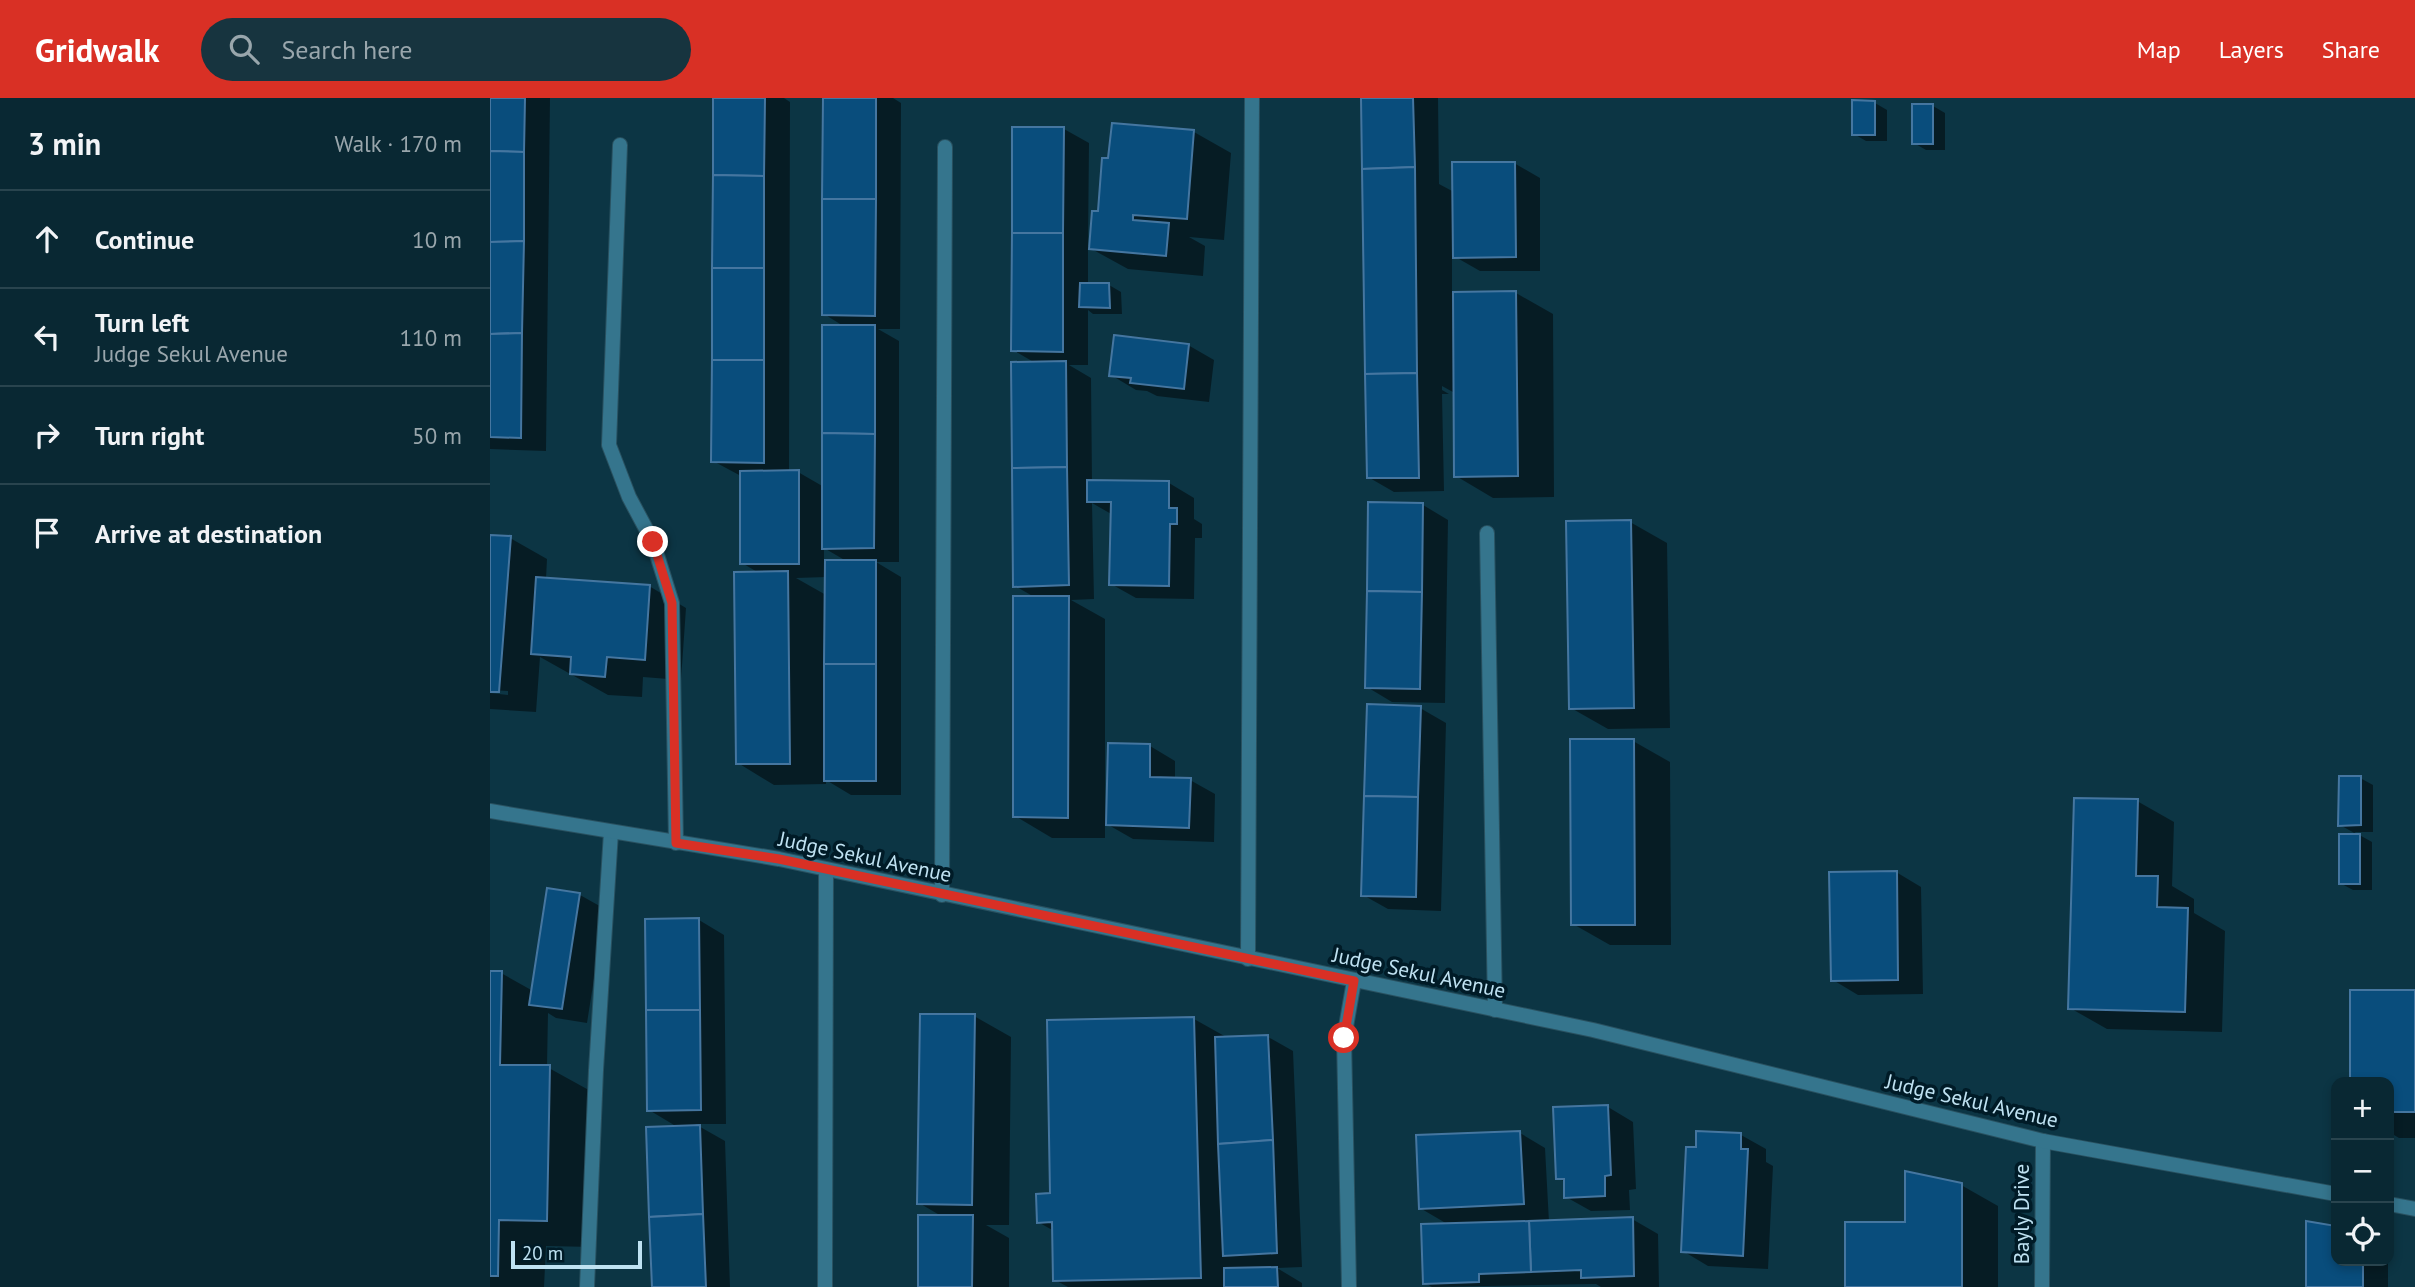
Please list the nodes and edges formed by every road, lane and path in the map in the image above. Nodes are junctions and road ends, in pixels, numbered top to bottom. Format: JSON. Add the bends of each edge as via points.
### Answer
{"nodes":[{"id":1,"x":1252,"y":98,"type":"edge"},
{"id":2,"x":620,"y":145,"type":"dead end"},
{"id":3,"x":945,"y":147,"type":"dead end"},
{"id":4,"x":1487,"y":533,"type":"dead end"},
{"id":5,"x":490,"y":811,"type":"edge"},
{"id":6,"x":611,"y":832,"type":"junction"},
{"id":7,"x":676,"y":843,"type":"junction"},
{"id":8,"x":826,"y":870,"type":"junction"},
{"id":9,"x":942,"y":895,"type":"junction"},
{"id":10,"x":1248,"y":959,"type":"junction"},
{"id":11,"x":1354,"y":981,"type":"junction"},
{"id":12,"x":1495,"y":1010,"type":"junction"},
{"id":13,"x":2043,"y":1141,"type":"junction"},
{"id":14,"x":2331,"y":1193,"type":"edge"},
{"id":15,"x":2394,"y":1205,"type":"edge"},
{"id":16,"x":2415,"y":1209,"type":"edge"},
{"id":17,"x":587,"y":1287,"type":"edge"},
{"id":18,"x":825,"y":1287,"type":"edge"},
{"id":19,"x":1349,"y":1287,"type":"edge"},
{"id":20,"x":2042,"y":1287,"type":"edge"}],
"edges":[{"from":1,"to":10,"type":"street"},
{"from":2,"to":7,"type":"street","via":[[608,445],[653,542],[672,603]]},
{"from":3,"to":9,"type":"street"},
{"from":4,"to":12,"type":"street"},
{"from":5,"to":6,"type":"street","name":"Judge Sekul Avenue"},
{"from":6,"to":7,"type":"street","name":"Judge Sekul Avenue"},
{"from":6,"to":17,"type":"street"},
{"from":7,"to":8,"type":"street","name":"Judge Sekul Avenue"},
{"from":8,"to":9,"type":"street","name":"Judge Sekul Avenue"},
{"from":8,"to":18,"type":"street"},
{"from":9,"to":10,"type":"street","name":"Judge Sekul Avenue"},
{"from":10,"to":11,"type":"street","name":"Judge Sekul Avenue"},
{"from":11,"to":12,"type":"street","name":"Judge Sekul Avenue"},
{"from":11,"to":19,"type":"street","via":[[1344,1038]]},
{"from":12,"to":13,"type":"street","name":"Judge Sekul Avenue"},
{"from":13,"to":14,"type":"street","name":"Judge Sekul Avenue"},
{"from":13,"to":20,"type":"street","name":"Bayly Drive"},
{"from":15,"to":16,"type":"street"}]}
